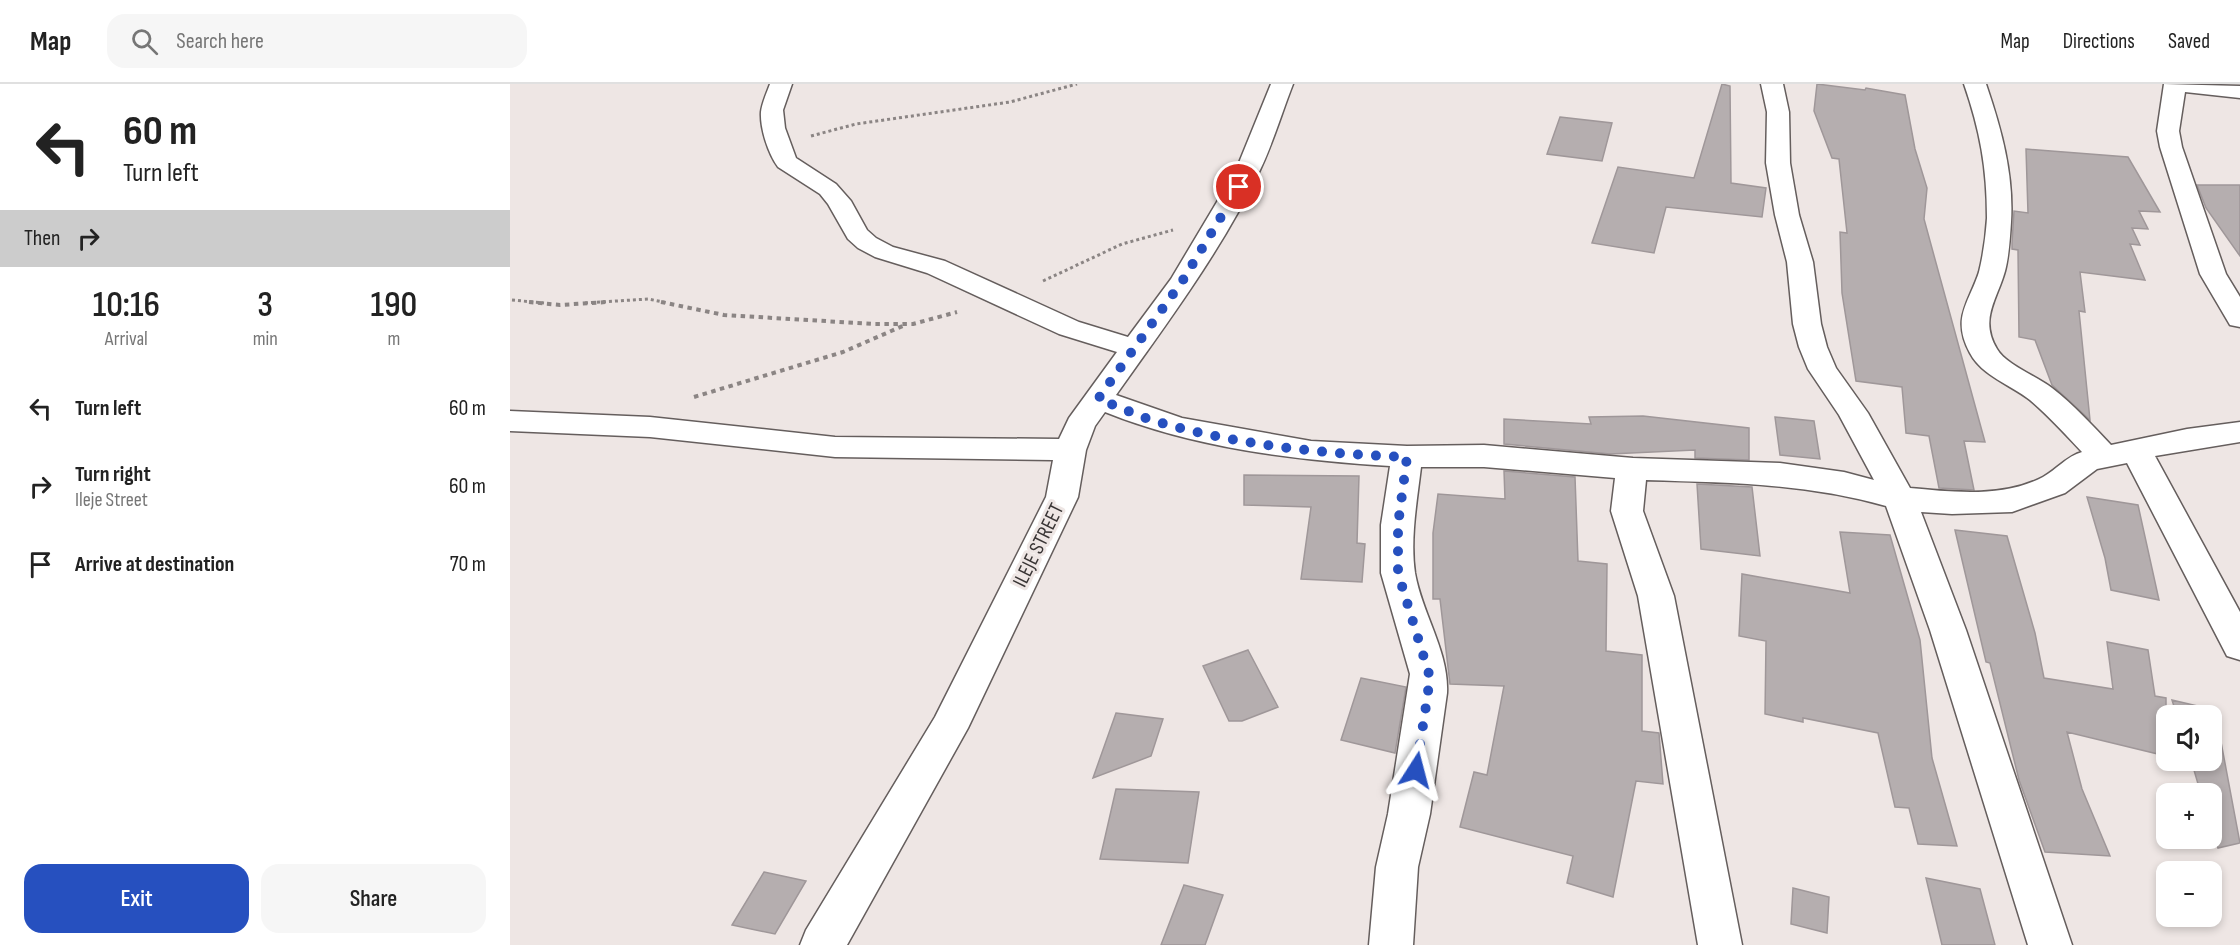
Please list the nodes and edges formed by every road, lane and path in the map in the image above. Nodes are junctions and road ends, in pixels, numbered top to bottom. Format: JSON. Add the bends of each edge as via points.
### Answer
{"nodes":[{"id":1,"x":781,"y":84,"type":"edge"},
{"id":2,"x":1077,"y":84,"type":"edge"},
{"id":3,"x":1282,"y":84,"type":"edge"},
{"id":4,"x":1772,"y":84,"type":"edge"},
{"id":5,"x":1975,"y":84,"type":"edge"},
{"id":6,"x":2176,"y":84,"type":"edge"},
{"id":7,"x":2240,"y":92,"type":"edge"},
{"id":8,"x":780,"y":147,"type":"junction"},
{"id":9,"x":1220,"y":219,"type":"junction"},
{"id":10,"x":1002,"y":298,"type":"junction"},
{"id":11,"x":512,"y":300,"type":"dead end"},
{"id":12,"x":2240,"y":319,"type":"edge"},
{"id":13,"x":908,"y":324,"type":"junction"},
{"id":14,"x":1133,"y":348,"type":"junction"},
{"id":15,"x":691,"y":398,"type":"dead end"},
{"id":16,"x":1098,"y":399,"type":"junction"},
{"id":17,"x":510,"y":421,"type":"edge"},
{"id":18,"x":2240,"y":432,"type":"edge"},
{"id":19,"x":1070,"y":450,"type":"junction"},
{"id":20,"x":2136,"y":450,"type":"junction"},
{"id":21,"x":1407,"y":457,"type":"junction"},
{"id":22,"x":2104,"y":457,"type":"junction"},
{"id":23,"x":1633,"y":470,"type":"junction"},
{"id":24,"x":1900,"y":499,"type":"junction"},
{"id":25,"x":2240,"y":646,"type":"edge"},
{"id":26,"x":822,"y":945,"type":"edge"},
{"id":27,"x":1391,"y":945,"type":"edge"},
{"id":28,"x":1720,"y":945,"type":"edge"},
{"id":29,"x":2050,"y":945,"type":"edge"}],
"edges":[{"from":1,"to":8,"type":"street","via":[[772,110]]},
{"from":2,"to":8,"type":"path","via":[[1010,102],[856,124]]},
{"from":3,"to":9,"type":"street","name":"ILEJE STREET","via":[[1248,170]]},
{"from":4,"to":24,"type":"street","via":[[1778,112],[1778,164],[1800,262],[1813,347],[1822,369],[1853,413]]},
{"from":5,"to":22,"type":"street","via":[[1990,128],[1999,220],[1992,271],[1975,312],[1978,338],[1991,361],[2040,393]]},
{"from":6,"to":7,"type":"street"},
{"from":6,"to":12,"type":"street","via":[[2168,131],[2171,147],[2213,274]]},
{"from":8,"to":10,"type":"street","via":[[790,166],[834,195],[857,234],[867,243],[936,267]]},
{"from":9,"to":10,"type":"path","via":[[1122,244]]},
{"from":9,"to":14,"type":"street","name":"ILEJE STREET","via":[[1183,280]]},
{"from":10,"to":13,"type":"path"},
{"from":10,"to":14,"type":"street","via":[[1069,328]]},
{"from":11,"to":13,"type":"path","via":[[560,305],[648,299],[759,319]]},
{"from":13,"to":15,"type":"path","via":[[843,352]]},
{"from":14,"to":16,"type":"street","name":"ILEJE STREET"},
{"from":16,"to":19,"type":"street","name":"ILEJE STREET","via":[[1080,425]]},
{"from":16,"to":21,"type":"street","via":[[1155,421],[1223,437],[1311,451]]},
{"from":17,"to":19,"type":"street","via":[[650,427],[835,447]]},
{"from":18,"to":20,"type":"street"},
{"from":19,"to":26,"type":"street","name":"ILEJE STREET","via":[[1062,497],[949,728]]},
{"from":20,"to":22,"type":"street"},
{"from":20,"to":25,"type":"street"},
{"from":21,"to":23,"type":"street","via":[[1484,456]]},
{"from":21,"to":27,"type":"street","via":[[1398,525],[1398,573],[1427,665],[1428,693],[1397,867]]},
{"from":22,"to":24,"type":"street","via":[[2079,466],[2054,485],[2012,501],[1992,504]]},
{"from":23,"to":24,"type":"street","via":[[1809,477]]},
{"from":23,"to":28,"type":"street","via":[[1627,511],[1656,596]]},
{"from":24,"to":29,"type":"street","via":[[1948,630]]}]}
